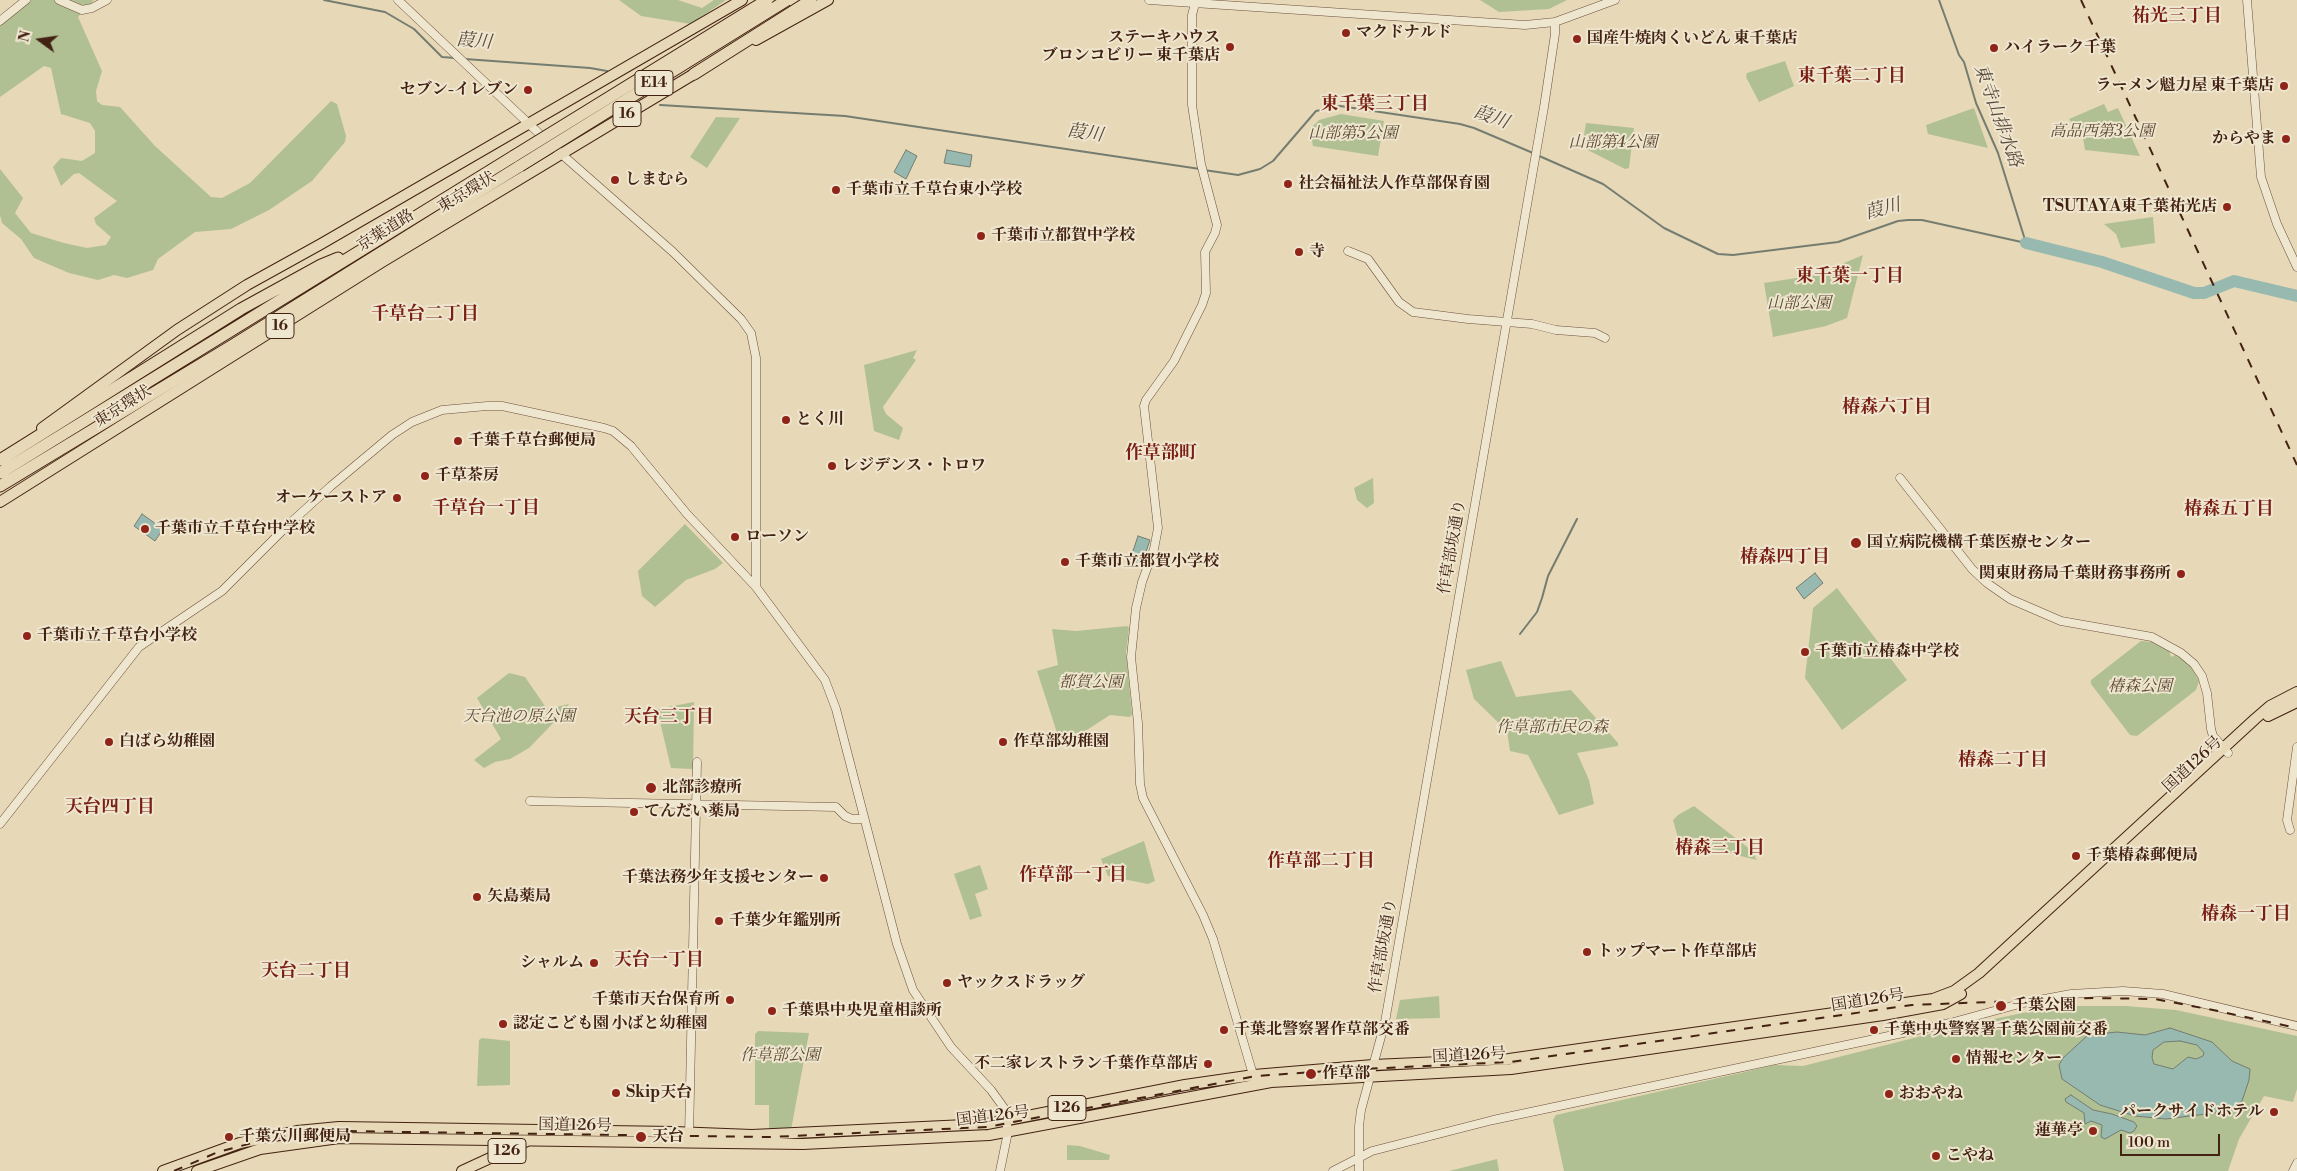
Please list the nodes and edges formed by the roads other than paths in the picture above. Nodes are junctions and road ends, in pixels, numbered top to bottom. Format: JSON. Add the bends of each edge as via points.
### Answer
{"nodes":[{"id":1,"x":26,"y":0,"type":"edge"},
{"id":2,"x":59,"y":0,"type":"edge"},
{"id":3,"x":106,"y":0,"type":"edge"},
{"id":4,"x":398,"y":0,"type":"edge"},
{"id":5,"x":742,"y":0,"type":"edge"},
{"id":6,"x":767,"y":0,"type":"edge"},
{"id":7,"x":787,"y":0,"type":"edge"},
{"id":8,"x":828,"y":0,"type":"edge"},
{"id":9,"x":1149,"y":0,"type":"edge"},
{"id":10,"x":1615,"y":0,"type":"edge"},
{"id":11,"x":2247,"y":0,"type":"edge"},
{"id":12,"x":808,"y":2,"type":"edge"},
{"id":13,"x":1195,"y":2,"type":"edge"},
{"id":14,"x":0,"y":21,"type":"edge"},
{"id":15,"x":1555,"y":22,"type":"junction"},
{"id":16,"x":694,"y":74,"type":"junction"},
{"id":17,"x":529,"y":124,"type":"junction"},
{"id":18,"x":560,"y":153,"type":"junction"},
{"id":19,"x":517,"y":161,"type":"junction"},
{"id":20,"x":367,"y":246,"type":"junction"},
{"id":21,"x":1348,"y":251,"type":"dead end"},
{"id":22,"x":2297,"y":267,"type":"edge"},
{"id":23,"x":1506,"y":323,"type":"junction"},
{"id":24,"x":1605,"y":338,"type":"dead end"},
{"id":25,"x":0,"y":459,"type":"edge"},
{"id":26,"x":0,"y":473,"type":"edge"},
{"id":27,"x":1900,"y":478,"type":"dead end"},
{"id":28,"x":0,"y":486,"type":"edge"},
{"id":29,"x":0,"y":502,"type":"edge"},
{"id":30,"x":756,"y":587,"type":"junction"},
{"id":31,"x":2297,"y":692,"type":"edge"},
{"id":32,"x":2297,"y":702,"type":"edge"},
{"id":33,"x":2297,"y":747,"type":"edge"},
{"id":34,"x":2226,"y":750,"type":"junction"},
{"id":35,"x":697,"y":762,"type":"dead end"},
{"id":36,"x":530,"y":801,"type":"dead end"},
{"id":37,"x":696,"y":804,"type":"junction"},
{"id":38,"x":864,"y":819,"type":"junction"},
{"id":39,"x":0,"y":824,"type":"edge"},
{"id":40,"x":2290,"y":830,"type":"dead end"},
{"id":41,"x":2297,"y":1026,"type":"edge"},
{"id":42,"x":1373,"y":1065,"type":"junction"},
{"id":43,"x":1370,"y":1076,"type":"junction"},
{"id":44,"x":1255,"y":1080,"type":"junction"},
{"id":45,"x":1007,"y":1120,"type":"junction"},
{"id":46,"x":552,"y":1130,"type":"junction"},
{"id":47,"x":1008,"y":1132,"type":"junction"},
{"id":48,"x":689,"y":1138,"type":"junction"},
{"id":49,"x":530,"y":1140,"type":"junction"},
{"id":50,"x":1358,"y":1157,"type":"junction"},
{"id":51,"x":2297,"y":1163,"type":"edge"},
{"id":52,"x":163,"y":1171,"type":"edge"},
{"id":53,"x":197,"y":1171,"type":"edge"},
{"id":54,"x":462,"y":1171,"type":"edge"},
{"id":55,"x":1000,"y":1171,"type":"edge"},
{"id":56,"x":1333,"y":1171,"type":"edge"},
{"id":57,"x":1359,"y":1171,"type":"edge"},
{"id":58,"x":2293,"y":1171,"type":"edge"}],
"edges":[{"from":1,"to":14,"type":"street"},
{"from":2,"to":3,"type":"street","via":[[82,10]]},
{"from":4,"to":17,"type":"street"},
{"from":5,"to":17,"type":"highway","name":"東京環状","number":"16"},
{"from":6,"to":19,"type":"highway","name":"京葉道路","number":"E14","bridge":true},
{"from":7,"to":19,"type":"highway","name":"京葉道路","number":"E14","bridge":true},
{"from":8,"to":16,"type":"highway","name":"東京環状","number":"16"},
{"from":9,"to":13,"type":"street"},
{"from":10,"to":15,"type":"street"},
{"from":11,"to":22,"type":"street","via":[[2261,177],[2277,224]]},
{"from":12,"to":16,"type":"highway"},
{"from":13,"to":15,"type":"street","via":[[1501,25]]},
{"from":13,"to":44,"type":"street","via":[[1191,84],[1201,164],[1217,225],[1205,252],[1206,293],[1202,305],[1174,361],[1144,406],[1158,528],[1136,608],[1131,657],[1140,784],[1144,798],[1209,931]]},
{"from":15,"to":23,"type":"street","name":"作草部坂通り"},
{"from":16,"to":18,"type":"highway","name":"東京環状","number":"16"},
{"from":17,"to":18,"type":"street"},
{"from":17,"to":25,"type":"highway","name":"東京環状","number":"16","via":[[247,285],[177,330]]},
{"from":18,"to":29,"type":"highway","name":"東京環状","number":"16"},
{"from":18,"to":30,"type":"street","via":[[673,252],[741,319],[751,333],[756,358]]},
{"from":19,"to":20,"type":"highway","name":"京葉道路","number":"E14"},
{"from":19,"to":28,"type":"highway","name":"京葉道路","number":"E14","via":[[233,345]]},
{"from":20,"to":25,"type":"highway","via":[[321,265],[241,309]]},
{"from":20,"to":26,"type":"highway","name":"京葉道路","number":"E14"},
{"from":21,"to":23,"type":"street","via":[[1368,260],[1399,302],[1413,312]]},
{"from":23,"to":24,"type":"street","via":[[1595,333]]},
{"from":23,"to":42,"type":"street","name":"作草部坂通り","via":[[1385,1022]]},
{"from":27,"to":34,"type":"street","via":[[1972,569],[2010,599],[2061,621],[2152,637],[2181,653],[2202,676],[2213,736]]},
{"from":30,"to":38,"type":"street","via":[[825,680],[836,709]]},
{"from":30,"to":39,"type":"street","via":[[687,514],[631,446],[613,432],[502,406],[442,410],[412,422],[392,435],[289,524],[222,591],[140,647]]},
{"from":31,"to":34,"type":"highway","name":"国道126号","number":"126","via":[[2270,706]]},
{"from":32,"to":34,"type":"highway","name":"国道126号","number":"126","via":[[2275,711]]},
{"from":33,"to":40,"type":"street","via":[[2287,820]]},
{"from":34,"to":42,"type":"highway","name":"国道126号","number":"126","via":[[1992,962],[1944,996],[1510,1059]]},
{"from":34,"to":43,"type":"highway","name":"国道126号","number":"126","via":[[2015,951],[1972,987],[1942,1004],[1510,1069]]},
{"from":35,"to":37,"type":"street"},
{"from":36,"to":37,"type":"street"},
{"from":37,"to":38,"type":"street","via":[[836,807],[845,816]]},
{"from":37,"to":48,"type":"street"},
{"from":38,"to":45,"type":"street","via":[[897,944],[913,990],[951,1047],[991,1090],[1004,1108]]},
{"from":41,"to":50,"type":"street","via":[[2163,994],[2123,991],[2071,994],[1950,1023],[1493,1120],[1413,1139]]},
{"from":42,"to":43,"type":"street","name":"作草部坂通り"},
{"from":42,"to":44,"type":"highway","name":"国道126号","number":"126"},
{"from":43,"to":44,"type":"highway","name":"国道126号","number":"126"},
{"from":43,"to":50,"type":"street","name":"作草部坂通り","via":[[1359,1126]]},
{"from":44,"to":45,"type":"highway","name":"国道126号","number":"126","via":[[1185,1085]]},
{"from":44,"to":47,"type":"highway","name":"国道126号","number":"126"},
{"from":45,"to":47,"type":"street"},
{"from":45,"to":48,"type":"highway","name":"国道126号","number":"126","via":[[987,1124]]},
{"from":46,"to":48,"type":"highway","name":"国道126号","number":"126"},
{"from":46,"to":49,"type":"highway","name":"国道126号","number":"126"},
{"from":46,"to":52,"type":"highway","name":"国道126号","number":"126","via":[[320,1128],[240,1143]]},
{"from":47,"to":48,"type":"highway","name":"国道126号","number":"126","via":[[803,1144]]},
{"from":47,"to":55,"type":"street"},
{"from":48,"to":49,"type":"highway","name":"国道126号","number":"126"},
{"from":49,"to":53,"type":"highway","name":"国道126号","number":"126","via":[[320,1140],[260,1149]]},
{"from":49,"to":54,"type":"highway","name":"国道126号","number":"126"},
{"from":50,"to":56,"type":"street"},
{"from":50,"to":57,"type":"street","name":"作草部坂通り"},
{"from":51,"to":58,"type":"street"}]}
